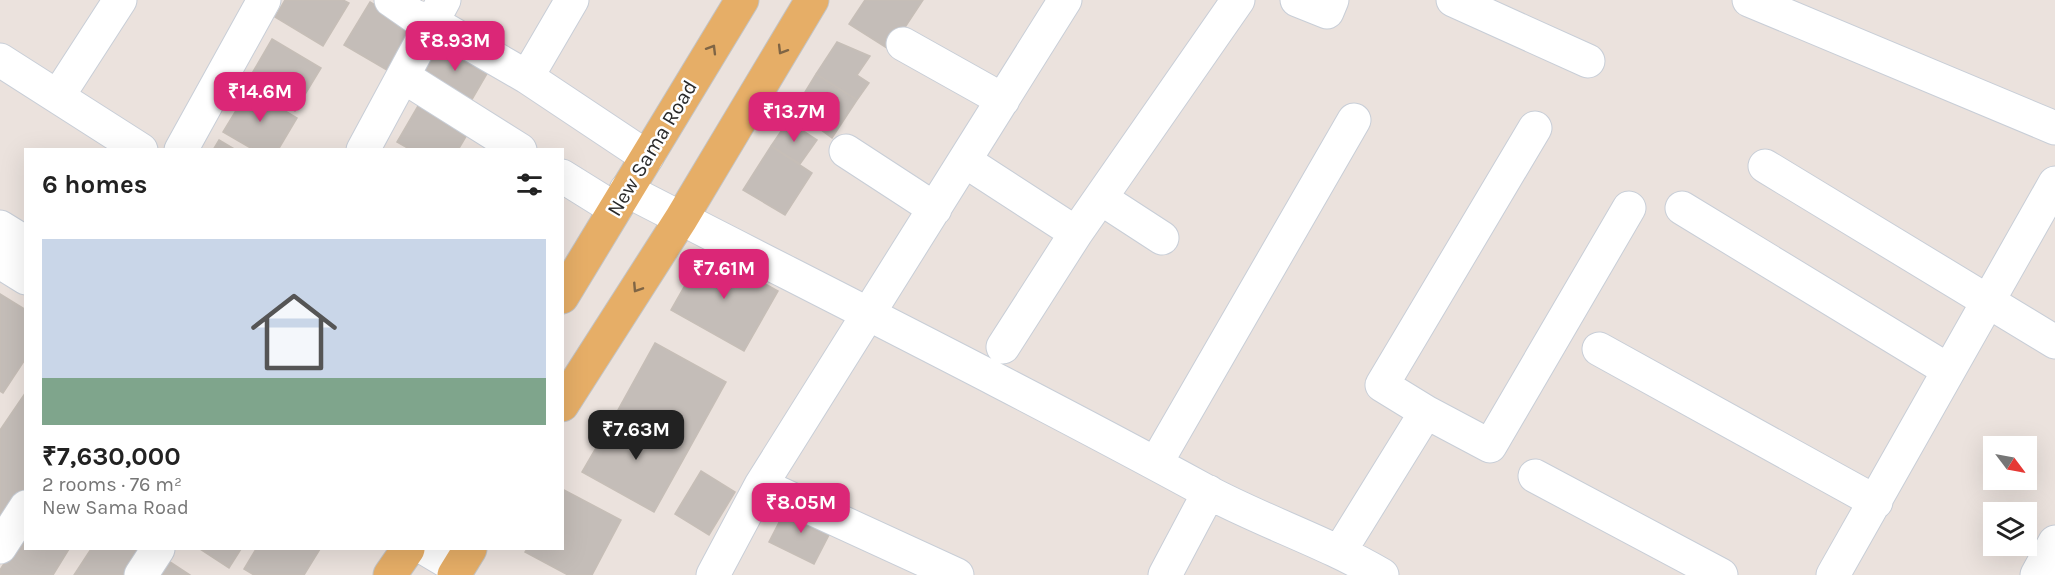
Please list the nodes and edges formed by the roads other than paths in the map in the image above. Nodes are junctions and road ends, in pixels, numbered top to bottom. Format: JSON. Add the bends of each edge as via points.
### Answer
{"nodes":[{"id":1,"x":120,"y":0,"type":"edge"},
{"id":2,"x":264,"y":0,"type":"edge"},
{"id":3,"x":391,"y":0,"type":"edge"},
{"id":4,"x":572,"y":0,"type":"edge"},
{"id":5,"x":742,"y":0,"type":"edge"},
{"id":6,"x":812,"y":0,"type":"edge"},
{"id":7,"x":1065,"y":0,"type":"edge"},
{"id":8,"x":1238,"y":0,"type":"edge"},
{"id":9,"x":1297,"y":0,"type":"edge"},
{"id":10,"x":1332,"y":0,"type":"edge"},
{"id":11,"x":1453,"y":0,"type":"edge"},
{"id":12,"x":1749,"y":0,"type":"edge"},
{"id":13,"x":438,"y":11,"type":"edge"},
{"id":14,"x":903,"y":44,"type":"dead end"},
{"id":15,"x":0,"y":60,"type":"edge"},
{"id":16,"x":1588,"y":61,"type":"dead end"},
{"id":17,"x":527,"y":76,"type":"junction"},
{"id":18,"x":404,"y":77,"type":"junction"},
{"id":19,"x":58,"y":96,"type":"junction"},
{"id":20,"x":1004,"y":100,"type":"junction"},
{"id":21,"x":1354,"y":120,"type":"dead end"},
{"id":22,"x":1535,"y":128,"type":"dead end"},
{"id":23,"x":2055,"y":128,"type":"edge"},
{"id":24,"x":138,"y":148,"type":"edge"},
{"id":25,"x":182,"y":148,"type":"edge"},
{"id":26,"x":364,"y":148,"type":"edge"},
{"id":27,"x":517,"y":148,"type":"edge"},
{"id":28,"x":846,"y":151,"type":"dead end"},
{"id":29,"x":646,"y":157,"type":"junction"},
{"id":30,"x":965,"y":161,"type":"junction"},
{"id":31,"x":1765,"y":166,"type":"dead end"},
{"id":32,"x":564,"y":177,"type":"edge"},
{"id":33,"x":2055,"y":183,"type":"edge"},
{"id":34,"x":620,"y":199,"type":"junction"},
{"id":35,"x":1102,"y":199,"type":"junction"},
{"id":36,"x":1629,"y":208,"type":"dead end"},
{"id":37,"x":1682,"y":208,"type":"dead end"},
{"id":38,"x":935,"y":209,"type":"junction"},
{"id":39,"x":681,"y":219,"type":"junction"},
{"id":40,"x":0,"y":227,"type":"edge"},
{"id":41,"x":1076,"y":233,"type":"junction"},
{"id":42,"x":1162,"y":238,"type":"dead end"},
{"id":43,"x":24,"y":242,"type":"edge"},
{"id":44,"x":0,"y":262,"type":"edge"},
{"id":45,"x":24,"y":277,"type":"edge"},
{"id":46,"x":564,"y":294,"type":"edge"},
{"id":47,"x":1987,"y":302,"type":"junction"},
{"id":48,"x":869,"y":315,"type":"junction"},
{"id":49,"x":2055,"y":342,"type":"edge"},
{"id":50,"x":1003,"y":347,"type":"dead end"},
{"id":51,"x":1599,"y":349,"type":"dead end"},
{"id":52,"x":1948,"y":370,"type":"junction"},
{"id":53,"x":564,"y":402,"type":"edge"},
{"id":54,"x":1426,"y":412,"type":"junction"},
{"id":55,"x":1156,"y":463,"type":"junction"},
{"id":56,"x":1535,"y":476,"type":"dead end"},
{"id":57,"x":761,"y":485,"type":"junction"},
{"id":58,"x":1209,"y":492,"type":"junction"},
{"id":59,"x":1876,"y":502,"type":"junction"},
{"id":60,"x":24,"y":510,"type":"edge"},
{"id":61,"x":2055,"y":542,"type":"edge"},
{"id":62,"x":0,"y":547,"type":"edge"},
{"id":63,"x":157,"y":550,"type":"edge"},
{"id":64,"x":407,"y":550,"type":"edge"},
{"id":65,"x":428,"y":550,"type":"edge"},
{"id":66,"x":1340,"y":551,"type":"junction"},
{"id":67,"x":461,"y":564,"type":"edge"},
{"id":68,"x":141,"y":575,"type":"edge"},
{"id":69,"x":390,"y":575,"type":"edge"},
{"id":70,"x":713,"y":575,"type":"edge"},
{"id":71,"x":957,"y":575,"type":"edge"},
{"id":72,"x":1165,"y":575,"type":"edge"},
{"id":73,"x":1382,"y":575,"type":"edge"},
{"id":74,"x":1721,"y":575,"type":"edge"},
{"id":75,"x":1833,"y":575,"type":"edge"},
{"id":76,"x":2037,"y":575,"type":"edge"}],
"edges":[{"from":1,"to":19,"type":"street"},
{"from":2,"to":25,"type":"street"},
{"from":3,"to":13,"type":"street","via":[[414,16]]},
{"from":4,"to":17,"type":"street"},
{"from":29,"to":5,"type":"main road","name":"New Sama Road","one_way":true},
{"from":6,"to":39,"type":"main road","one_way":true},
{"from":7,"to":20,"type":"street"},
{"from":8,"to":35,"type":"street"},
{"from":9,"to":10,"type":"street","via":[[1327,12]]},
{"from":11,"to":16,"type":"street"},
{"from":12,"to":23,"type":"street"},
{"from":13,"to":17,"type":"street"},
{"from":13,"to":18,"type":"street"},
{"from":14,"to":20,"type":"street"},
{"from":15,"to":19,"type":"street"},
{"from":17,"to":29,"type":"street"},
{"from":18,"to":26,"type":"street"},
{"from":18,"to":27,"type":"street"},
{"from":19,"to":24,"type":"street"},
{"from":20,"to":30,"type":"street"},
{"from":21,"to":55,"type":"street"},
{"from":22,"to":54,"type":"street","via":[[1382,385]]},
{"from":28,"to":38,"type":"street"},
{"from":29,"to":34,"type":"main road","name":"New Sama Road"},
{"from":30,"to":38,"type":"street"},
{"from":30,"to":41,"type":"street"},
{"from":31,"to":47,"type":"street"},
{"from":32,"to":34,"type":"street"},
{"from":33,"to":47,"type":"street"},
{"from":34,"to":39,"type":"street"},
{"from":34,"to":46,"type":"main road","name":"New Sama Road"},
{"from":35,"to":41,"type":"street"},
{"from":35,"to":42,"type":"street"},
{"from":36,"to":54,"type":"street","via":[[1490,446]]},
{"from":37,"to":52,"type":"street"},
{"from":38,"to":48,"type":"street"},
{"from":39,"to":48,"type":"street"},
{"from":39,"to":53,"type":"main road","one_way":true},
{"from":40,"to":43,"type":"street"},
{"from":41,"to":50,"type":"street"},
{"from":44,"to":45,"type":"street"},
{"from":47,"to":49,"type":"street"},
{"from":47,"to":52,"type":"street"},
{"from":48,"to":55,"type":"street"},
{"from":48,"to":57,"type":"street"},
{"from":51,"to":59,"type":"street"},
{"from":52,"to":59,"type":"street"},
{"from":54,"to":66,"type":"street"},
{"from":55,"to":58,"type":"street"},
{"from":56,"to":74,"type":"street"},
{"from":57,"to":70,"type":"street"},
{"from":57,"to":71,"type":"street"},
{"from":58,"to":66,"type":"street"},
{"from":58,"to":72,"type":"street"},
{"from":59,"to":75,"type":"street"},
{"from":60,"to":62,"type":"street"},
{"from":61,"to":76,"type":"street"},
{"from":63,"to":68,"type":"street"},
{"from":64,"to":69,"type":"main road"},
{"from":65,"to":67,"type":"street"},
{"from":66,"to":73,"type":"street"}]}
